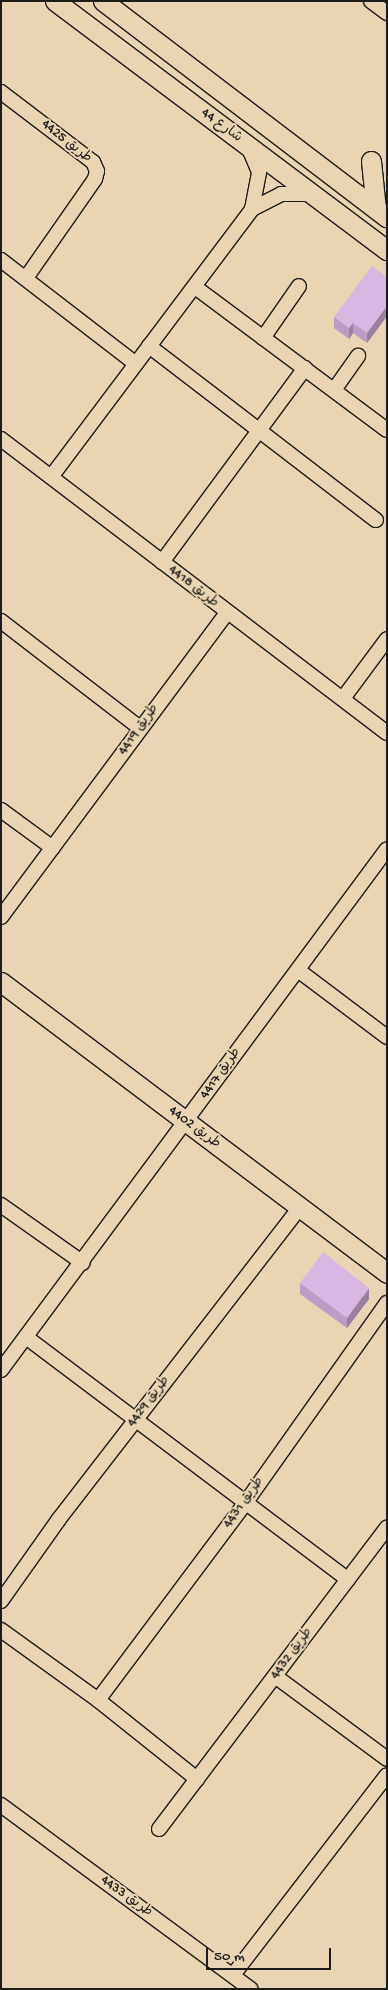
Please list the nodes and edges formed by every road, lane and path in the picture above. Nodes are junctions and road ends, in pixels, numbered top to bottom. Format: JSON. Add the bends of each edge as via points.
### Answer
{"nodes":[{"id":1,"x":55,"y":1,"type":"edge"},
{"id":2,"x":103,"y":1,"type":"edge"},
{"id":3,"x":371,"y":1,"type":"edge"},
{"id":4,"x":387,"y":13,"type":"edge"},
{"id":5,"x":1,"y":92,"type":"edge"},
{"id":6,"x":248,"y":146,"type":"junction"},
{"id":7,"x":371,"y":161,"type":"dead end"},
{"id":8,"x":311,"y":194,"type":"junction"},
{"id":9,"x":252,"y":209,"type":"junction"},
{"id":10,"x":382,"y":213,"type":"edge"},
{"id":11,"x":387,"y":250,"type":"edge"},
{"id":12,"x":1,"y":260,"type":"edge"},
{"id":13,"x":26,"y":278,"type":"junction"},
{"id":14,"x":299,"y":286,"type":"dead end"},
{"id":15,"x":195,"y":287,"type":"junction"},
{"id":16,"x":264,"y":338,"type":"junction"},
{"id":17,"x":149,"y":346,"type":"junction"},
{"id":18,"x":358,"y":356,"type":"dead end"},
{"id":19,"x":136,"y":364,"type":"junction"},
{"id":20,"x":305,"y":368,"type":"junction"},
{"id":21,"x":334,"y":390,"type":"junction"},
{"id":22,"x":260,"y":430,"type":"junction"},
{"id":23,"x":387,"y":430,"type":"edge"},
{"id":24,"x":1,"y":439,"type":"edge"},
{"id":25,"x":51,"y":477,"type":"junction"},
{"id":26,"x":376,"y":520,"type":"dead end"},
{"id":27,"x":162,"y":562,"type":"junction"},
{"id":28,"x":226,"y":614,"type":"junction"},
{"id":29,"x":1,"y":621,"type":"edge"},
{"id":30,"x":387,"y":640,"type":"edge"},
{"id":31,"x":344,"y":697,"type":"junction"},
{"id":32,"x":140,"y":728,"type":"junction"},
{"id":33,"x":387,"y":733,"type":"edge"},
{"id":34,"x":1,"y":810,"type":"edge"},
{"id":35,"x":53,"y":848,"type":"junction"},
{"id":36,"x":387,"y":850,"type":"edge"},
{"id":37,"x":1,"y":917,"type":"edge"},
{"id":38,"x":298,"y":970,"type":"junction"},
{"id":39,"x":1,"y":982,"type":"edge"},
{"id":40,"x":387,"y":1037,"type":"edge"},
{"id":41,"x":186,"y":1122,"type":"junction"},
{"id":42,"x":1,"y":1205,"type":"edge"},
{"id":43,"x":301,"y":1206,"type":"junction"},
{"id":44,"x":83,"y":1263,"type":"junction"},
{"id":45,"x":387,"y":1273,"type":"edge"},
{"id":46,"x":387,"y":1303,"type":"edge"},
{"id":47,"x":26,"y":1336,"type":"junction"},
{"id":48,"x":1,"y":1370,"type":"edge"},
{"id":49,"x":136,"y":1419,"type":"junction"},
{"id":50,"x":246,"y":1502,"type":"junction"},
{"id":51,"x":387,"y":1528,"type":"edge"},
{"id":52,"x":348,"y":1580,"type":"junction"},
{"id":53,"x":1,"y":1601,"type":"edge"},
{"id":54,"x":1,"y":1630,"type":"edge"},
{"id":55,"x":276,"y":1676,"type":"junction"},
{"id":56,"x":98,"y":1700,"type":"junction"},
{"id":57,"x":387,"y":1759,"type":"edge"},
{"id":58,"x":387,"y":1775,"type":"edge"},
{"id":59,"x":197,"y":1779,"type":"junction"},
{"id":60,"x":2,"y":1808,"type":"edge"},
{"id":61,"x":158,"y":1829,"type":"dead end"},
{"id":62,"x":233,"y":1974,"type":"junction"},
{"id":63,"x":251,"y":1989,"type":"edge"}],
"edges":[{"from":1,"to":6,"type":"main road","name":"شارع 44"},
{"from":2,"to":10,"type":"main road","name":"شارع 44"},
{"from":3,"to":4,"type":"street"},
{"from":5,"to":13,"type":"street","name":"طريق 4425","via":[[93,162],[96,172],[95,179]]},
{"from":6,"to":8,"type":"main road","name":"شارع 44"},
{"from":6,"to":9,"type":"street","via":[[259,172]]},
{"from":7,"to":10,"type":"main road"},
{"from":8,"to":9,"type":"street","via":[[281,194]]},
{"from":8,"to":11,"type":"main road","name":"شارع 44"},
{"from":9,"to":15,"type":"street"},
{"from":12,"to":13,"type":"street"},
{"from":13,"to":19,"type":"street"},
{"from":14,"to":16,"type":"street"},
{"from":15,"to":16,"type":"street"},
{"from":15,"to":17,"type":"street"},
{"from":16,"to":20,"type":"street"},
{"from":17,"to":19,"type":"street"},
{"from":17,"to":22,"type":"street"},
{"from":18,"to":21,"type":"street"},
{"from":19,"to":25,"type":"street"},
{"from":20,"to":21,"type":"street"},
{"from":20,"to":22,"type":"street"},
{"from":21,"to":23,"type":"street"},
{"from":22,"to":26,"type":"street"},
{"from":22,"to":27,"type":"street"},
{"from":24,"to":25,"type":"street","name":"طريق 4418"},
{"from":25,"to":27,"type":"street","name":"طريق 4418"},
{"from":27,"to":28,"type":"street","name":"طريق 4418"},
{"from":28,"to":31,"type":"street","name":"طريق 4418"},
{"from":28,"to":32,"type":"street","name":"طريق 4419"},
{"from":29,"to":32,"type":"street"},
{"from":30,"to":31,"type":"street"},
{"from":31,"to":33,"type":"street","name":"طريق 4418"},
{"from":32,"to":35,"type":"street","name":"طريق 4419"},
{"from":34,"to":35,"type":"street"},
{"from":35,"to":37,"type":"street","name":"طريق 4419"},
{"from":36,"to":38,"type":"street","name":"طريق 4417"},
{"from":38,"to":40,"type":"street"},
{"from":38,"to":41,"type":"street","name":"طريق 4417"},
{"from":39,"to":41,"type":"main road","name":"طريق 4402"},
{"from":41,"to":43,"type":"main road","name":"طريق 4402"},
{"from":41,"to":44,"type":"street","name":"طريق 4417"},
{"from":42,"to":44,"type":"street"},
{"from":43,"to":45,"type":"main road","name":"طريق 4402"},
{"from":43,"to":49,"type":"street","name":"طريق 4429"},
{"from":44,"to":47,"type":"street","name":"طريق 4417"},
{"from":46,"to":50,"type":"street","name":"طريق 4431"},
{"from":47,"to":48,"type":"street","name":"طريق 4417"},
{"from":47,"to":49,"type":"street"},
{"from":49,"to":50,"type":"street"},
{"from":49,"to":53,"type":"street","name":"طريق 4429"},
{"from":50,"to":52,"type":"street"},
{"from":50,"to":56,"type":"street","name":"طريق 4431"},
{"from":51,"to":52,"type":"street","name":"طريق 4432"},
{"from":52,"to":55,"type":"street","name":"طريق 4432"},
{"from":54,"to":56,"type":"street"},
{"from":55,"to":57,"type":"street"},
{"from":55,"to":59,"type":"street","name":"طريق 4432"},
{"from":56,"to":59,"type":"street"},
{"from":58,"to":62,"type":"street"},
{"from":59,"to":61,"type":"street","name":"طريق 4432"},
{"from":60,"to":62,"type":"street","name":"طريق 4433"},
{"from":62,"to":63,"type":"street","name":"طريق 4433"}]}
